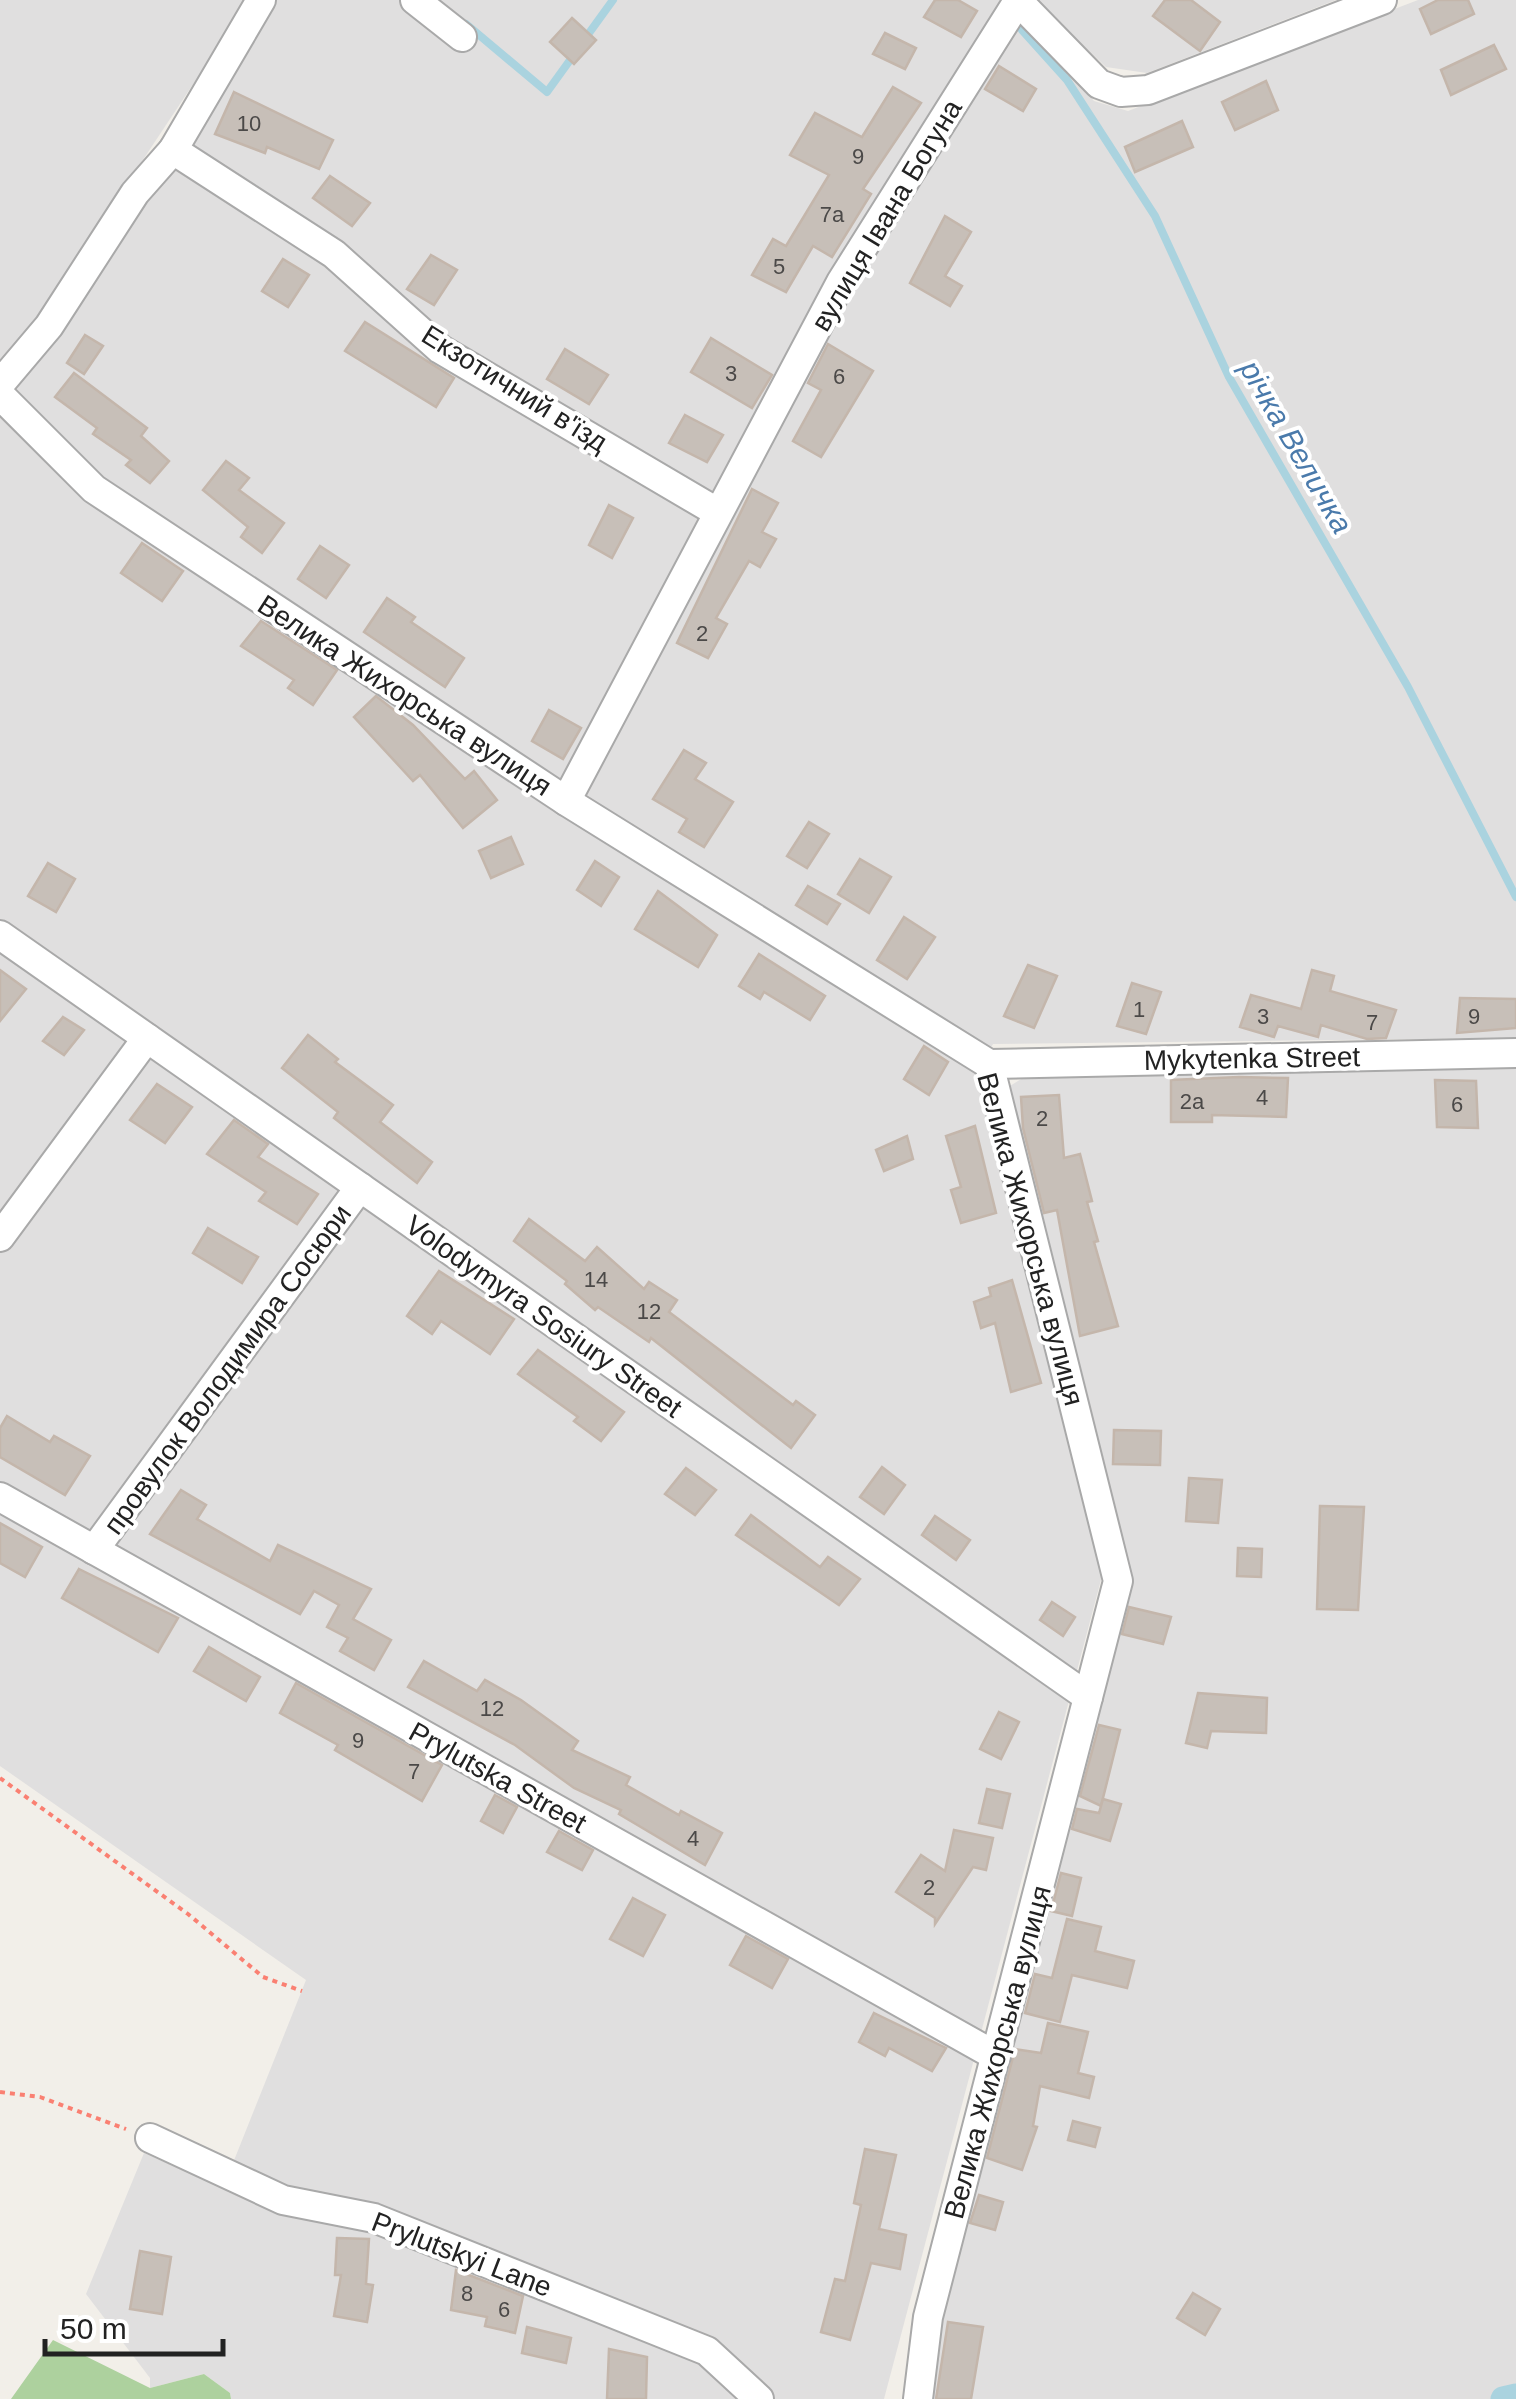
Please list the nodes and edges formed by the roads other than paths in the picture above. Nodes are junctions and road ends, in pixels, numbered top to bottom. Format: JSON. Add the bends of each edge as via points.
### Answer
{"nodes":[{"id":1,"x":260,"y":0,"type":"edge"},
{"id":2,"x":415,"y":0,"type":"edge"},
{"id":3,"x":1382,"y":0,"type":"edge"},
{"id":4,"x":1017,"y":1,"type":"edge"},
{"id":5,"x":462,"y":37,"type":"dead end"},
{"id":6,"x":173,"y":150,"type":"junction"},
{"id":7,"x":0,"y":384,"type":"edge"},
{"id":8,"x":0,"y":395,"type":"edge"},
{"id":9,"x":717,"y":512,"type":"junction"},
{"id":10,"x":566,"y":801,"type":"junction"},
{"id":11,"x":0,"y":935,"type":"edge"},
{"id":12,"x":147,"y":1038,"type":"junction"},
{"id":13,"x":1516,"y":1053,"type":"edge"},
{"id":14,"x":989,"y":1064,"type":"junction"},
{"id":15,"x":360,"y":1187,"type":"junction"},
{"id":16,"x":0,"y":1237,"type":"edge"},
{"id":17,"x":0,"y":1497,"type":"edge"},
{"id":18,"x":94,"y":1550,"type":"junction"},
{"id":19,"x":1088,"y":1697,"type":"junction"},
{"id":20,"x":996,"y":2056,"type":"junction"},
{"id":21,"x":150,"y":2138,"type":"road end"},
{"id":22,"x":759,"y":2399,"type":"edge"},
{"id":23,"x":918,"y":2399,"type":"edge"}],
"edges":[{"from":1,"to":6,"type":"street"},
{"from":2,"to":5,"type":"street"},
{"from":3,"to":4,"type":"street","name":"вулиця Івана Богуна","via":[[1148,90],[1121,92],[1098,84]]},
{"from":4,"to":9,"type":"street","name":"вулиця Івана Богуна","via":[[841,282]]},
{"from":6,"to":7,"type":"street"},
{"from":6,"to":9,"type":"street","name":"Екзотичний в'їзд","via":[[334,254],[440,348]]},
{"from":8,"to":10,"type":"street","name":"Велика Жихорська вулиця","via":[[94,489]]},
{"from":9,"to":10,"type":"street","name":"вулиця Івана Богуна"},
{"from":10,"to":14,"type":"street","name":"Велика Жихорська вулиця"},
{"from":11,"to":12,"type":"street","name":"Volodymyra Sosiury Street"},
{"from":12,"to":15,"type":"street","name":"Volodymyra Sosiury Street"},
{"from":12,"to":16,"type":"street"},
{"from":13,"to":14,"type":"street","name":"Mykytenka Street"},
{"from":14,"to":19,"type":"street","name":"Велика Жихорська вулиця","via":[[1118,1581]]},
{"from":15,"to":18,"type":"street","name":"провулок Володимира Сосюри"},
{"from":15,"to":19,"type":"street","name":"Volodymyra Sosiury Street"},
{"from":17,"to":18,"type":"street","name":"Prylutska Street"},
{"from":18,"to":20,"type":"street","name":"Prylutska Street"},
{"from":19,"to":20,"type":"street","name":"Велика Жихорська вулиця"},
{"from":20,"to":23,"type":"street","name":"Велика Жихорська вулиця","via":[[928,2317]]},
{"from":21,"to":22,"type":"street","name":"Prylutskyi Lane","via":[[283,2200],[374,2218],[707,2350]]}]}
